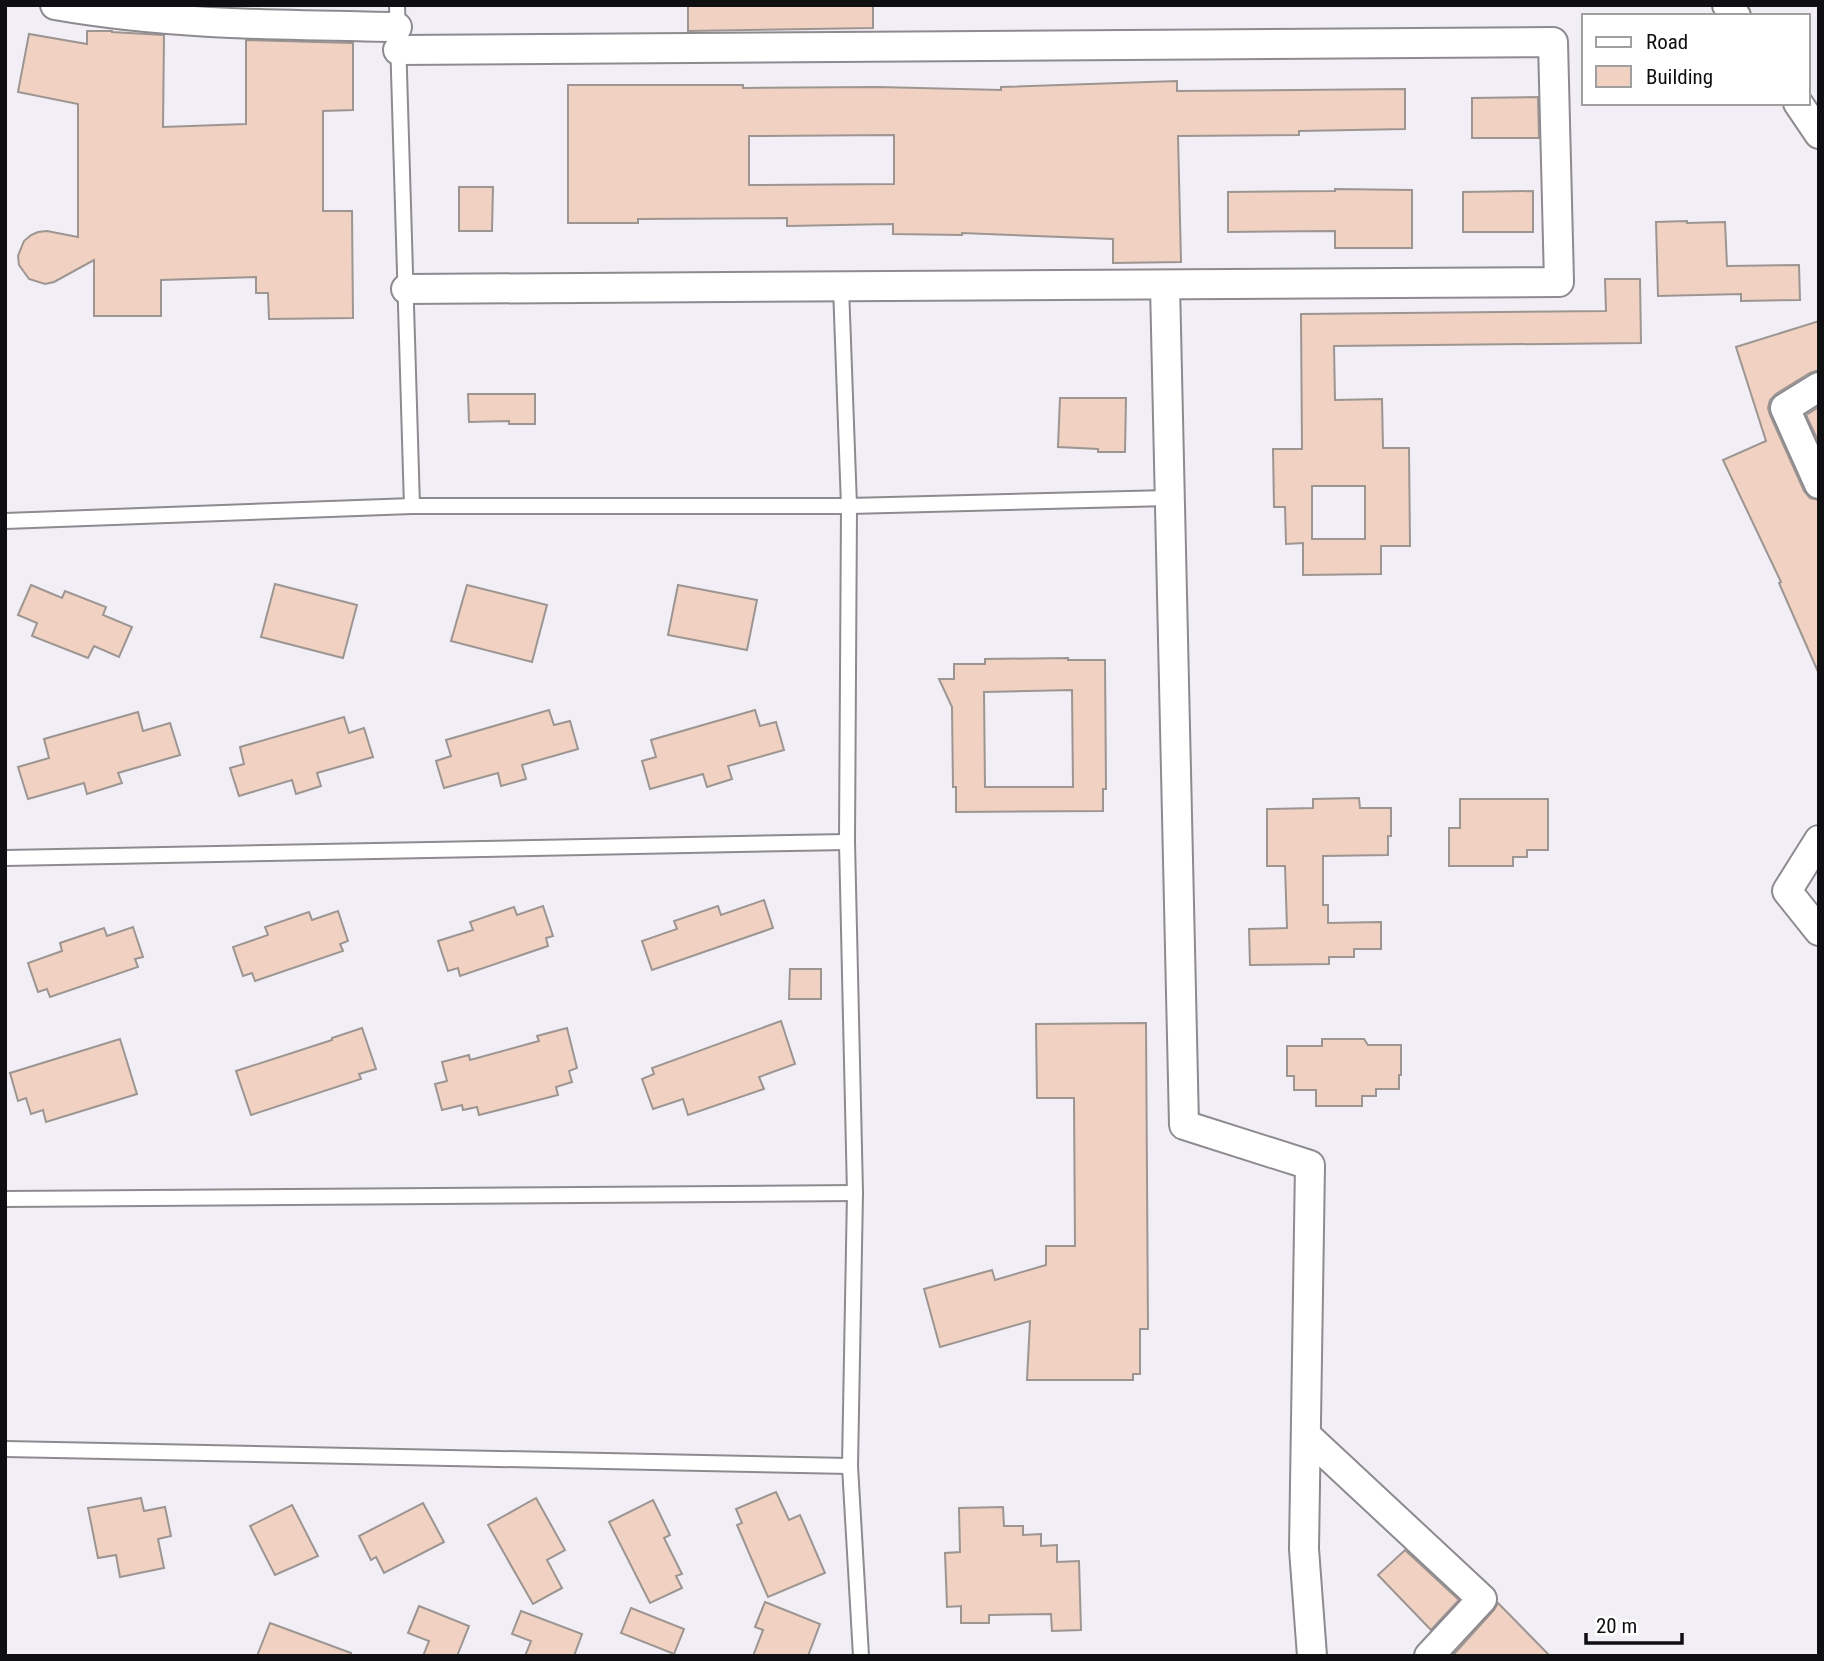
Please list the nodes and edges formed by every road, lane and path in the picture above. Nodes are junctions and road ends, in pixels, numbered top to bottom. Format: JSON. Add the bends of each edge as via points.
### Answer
{"nodes":[{"id":1,"x":55,"y":5,"type":"edge"},
{"id":2,"x":398,"y":27,"type":"edge"},
{"id":3,"x":1799,"y":105,"type":"edge"},
{"id":4,"x":1819,"y":134,"type":"edge"},
{"id":5,"x":1165,"y":285,"type":"junction"},
{"id":6,"x":841,"y":287,"type":"junction"},
{"id":7,"x":406,"y":289,"type":"junction"},
{"id":8,"x":1819,"y":387,"type":"edge"},
{"id":9,"x":1819,"y":484,"type":"edge"},
{"id":10,"x":1169,"y":498,"type":"junction"},
{"id":11,"x":412,"y":506,"type":"junction"},
{"id":12,"x":849,"y":506,"type":"junction"},
{"id":13,"x":5,"y":521,"type":"edge"},
{"id":14,"x":1819,"y":840,"type":"edge"},
{"id":15,"x":847,"y":842,"type":"junction"},
{"id":16,"x":5,"y":858,"type":"edge"},
{"id":17,"x":1819,"y":931,"type":"edge"},
{"id":18,"x":855,"y":1193,"type":"junction"},
{"id":19,"x":5,"y":1199,"type":"edge"},
{"id":20,"x":1306,"y":1435,"type":"junction"},
{"id":21,"x":5,"y":1448,"type":"edge"},
{"id":22,"x":850,"y":1466,"type":"junction"},
{"id":23,"x":861,"y":1656,"type":"edge"},
{"id":24,"x":1312,"y":1656,"type":"edge"},
{"id":25,"x":1429,"y":1656,"type":"edge"}],
"edges":[{"from":1,"to":2,"type":"street","via":[[249,24]]},
{"from":2,"to":5,"type":"street","via":[[1553,42],[1559,282]]},
{"from":2,"to":7,"type":"lane"},
{"from":3,"to":4,"type":"street"},
{"from":5,"to":6,"type":"street"},
{"from":5,"to":10,"type":"street"},
{"from":6,"to":7,"type":"street"},
{"from":6,"to":12,"type":"lane"},
{"from":7,"to":11,"type":"lane"},
{"from":8,"to":9,"type":"street","via":[[1785,408]]},
{"from":10,"to":12,"type":"lane"},
{"from":10,"to":20,"type":"street","via":[[1184,1125],[1310,1165]]},
{"from":11,"to":12,"type":"lane"},
{"from":11,"to":13,"type":"lane"},
{"from":12,"to":15,"type":"lane"},
{"from":14,"to":17,"type":"street","via":[[1787,891]]},
{"from":15,"to":16,"type":"lane"},
{"from":15,"to":18,"type":"lane"},
{"from":18,"to":19,"type":"lane"},
{"from":18,"to":22,"type":"lane"},
{"from":20,"to":24,"type":"street","via":[[1304,1549]]},
{"from":20,"to":25,"type":"street","via":[[1482,1599]]},
{"from":21,"to":22,"type":"lane"},
{"from":22,"to":23,"type":"lane"}]}
